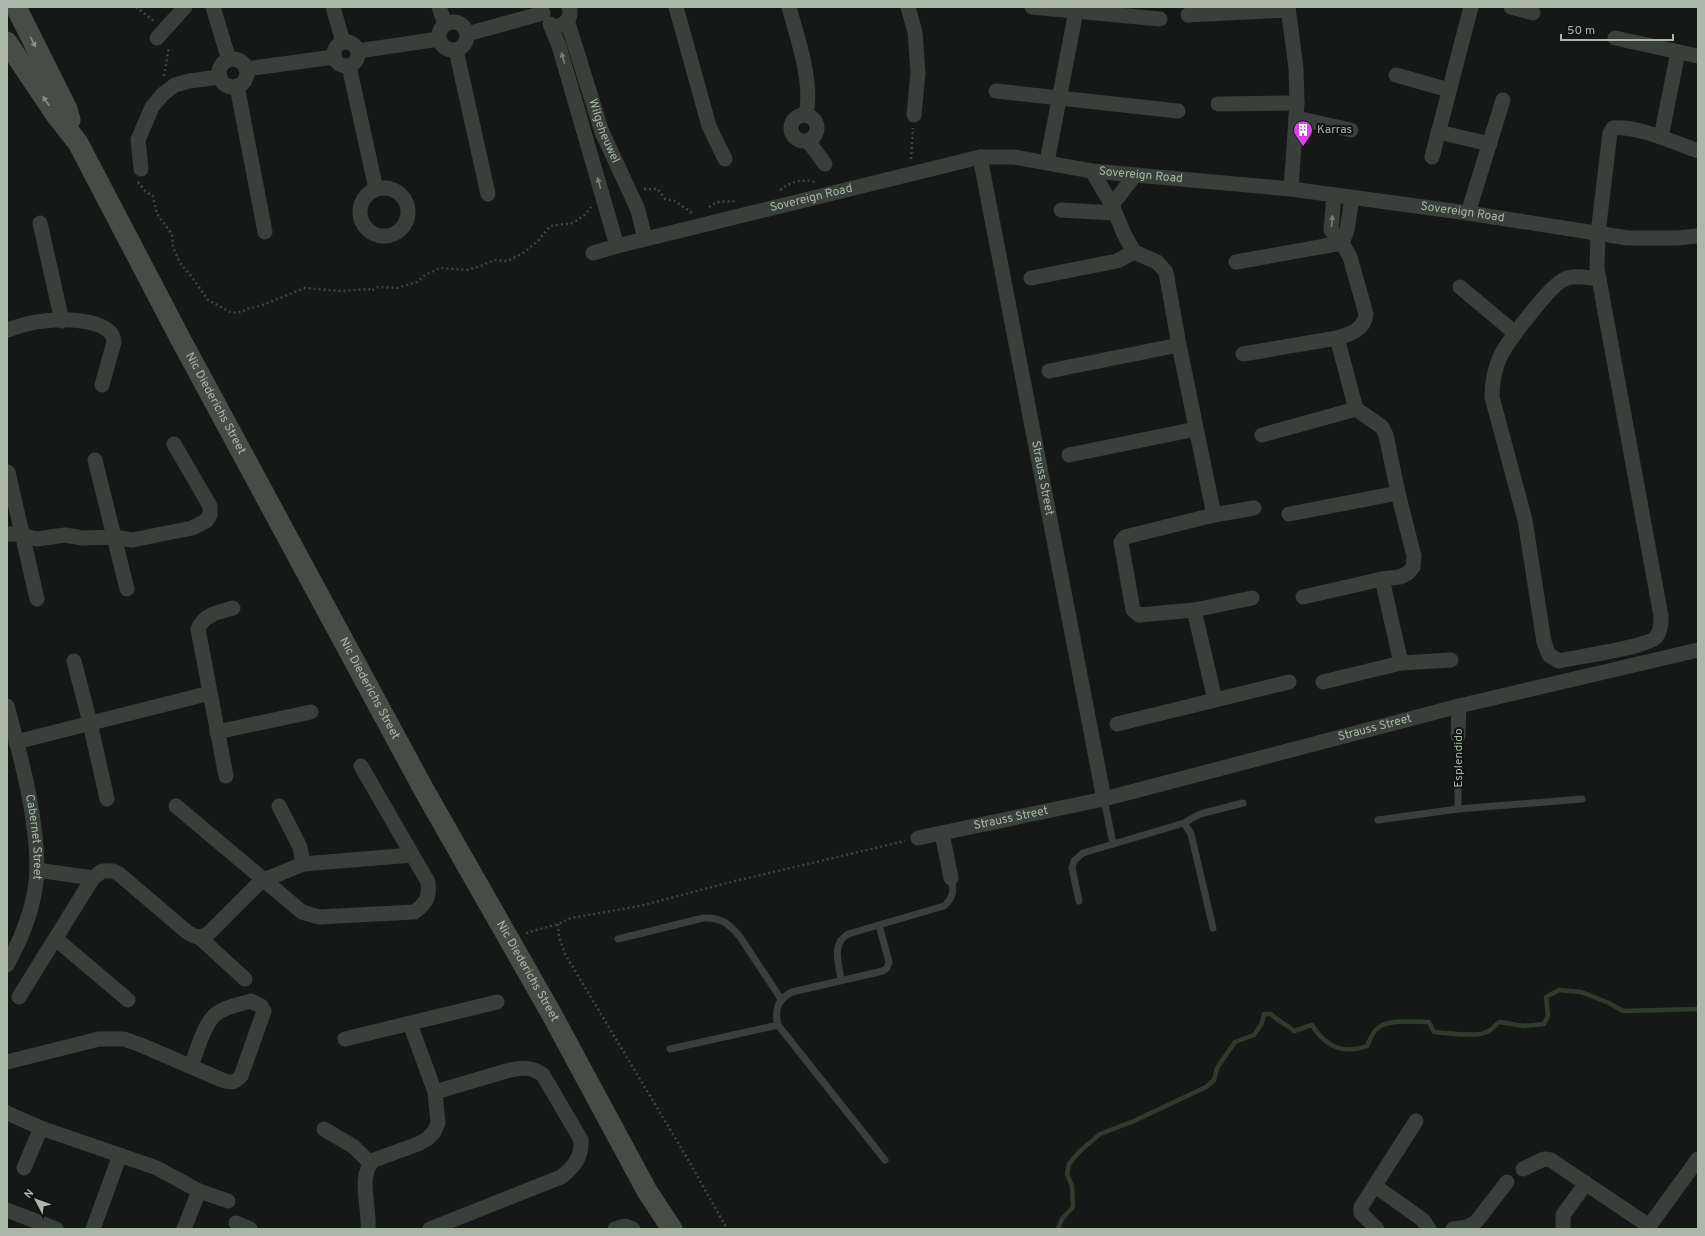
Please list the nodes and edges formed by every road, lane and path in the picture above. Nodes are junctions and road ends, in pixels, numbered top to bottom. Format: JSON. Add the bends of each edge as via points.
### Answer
{"nodes":[{"id":1,"x":16,"y":7,"type":"edge"},
{"id":2,"x":136,"y":7,"type":"edge"},
{"id":3,"x":185,"y":7,"type":"edge"},
{"id":4,"x":213,"y":7,"type":"edge"},
{"id":5,"x":333,"y":7,"type":"edge"},
{"id":6,"x":439,"y":7,"type":"edge"},
{"id":7,"x":676,"y":7,"type":"edge"},
{"id":8,"x":789,"y":7,"type":"edge"},
{"id":9,"x":908,"y":7,"type":"edge"},
{"id":10,"x":1037,"y":7,"type":"edge"},
{"id":11,"x":1471,"y":7,"type":"edge"},
{"id":12,"x":1511,"y":7,"type":"edge"},
{"id":13,"x":1288,"y":9,"type":"edge"},
{"id":14,"x":1076,"y":11,"type":"junction"},
{"id":15,"x":1533,"y":13,"type":"dead end"},
{"id":16,"x":568,"y":14,"type":"edge"},
{"id":17,"x":546,"y":15,"type":"edge"},
{"id":18,"x":1188,"y":15,"type":"dead end"},
{"id":19,"x":1160,"y":19,"type":"dead end"},
{"id":20,"x":445,"y":24,"type":"junction"},
{"id":21,"x":161,"y":34,"type":"junction"},
{"id":22,"x":467,"y":34,"type":"junction"},
{"id":23,"x":1614,"y":38,"type":"dead end"},
{"id":24,"x":439,"y":39,"type":"junction"},
{"id":25,"x":7,"y":42,"type":"edge"},
{"id":26,"x":343,"y":42,"type":"junction"},
{"id":27,"x":456,"y":50,"type":"junction"},
{"id":28,"x":358,"y":51,"type":"junction"},
{"id":29,"x":1678,"y":52,"type":"junction"},
{"id":30,"x":1698,"y":56,"type":"edge"},
{"id":31,"x":334,"y":57,"type":"junction"},
{"id":32,"x":229,"y":60,"type":"junction"},
{"id":33,"x":349,"y":66,"type":"junction"},
{"id":34,"x":246,"y":69,"type":"junction"},
{"id":35,"x":1396,"y":75,"type":"dead end"},
{"id":36,"x":220,"y":78,"type":"junction"},
{"id":37,"x":237,"y":86,"type":"junction"},
{"id":38,"x":1449,"y":90,"type":"junction"},
{"id":39,"x":996,"y":91,"type":"dead end"},
{"id":40,"x":162,"y":94,"type":"junction"},
{"id":41,"x":1059,"y":97,"type":"junction"},
{"id":42,"x":1504,"y":100,"type":"dead end"},
{"id":43,"x":1218,"y":104,"type":"dead end"},
{"id":44,"x":1178,"y":111,"type":"dead end"},
{"id":45,"x":1297,"y":111,"type":"junction"},
{"id":46,"x":914,"y":114,"type":"joint"},
{"id":47,"x":1351,"y":130,"type":"dead end"},
{"id":48,"x":1438,"y":132,"type":"junction"},
{"id":49,"x":1661,"y":137,"type":"junction"},
{"id":50,"x":78,"y":143,"type":"junction"},
{"id":51,"x":1490,"y":144,"type":"junction"},
{"id":52,"x":1698,"y":151,"type":"edge"},
{"id":53,"x":980,"y":157,"type":"junction"},
{"id":54,"x":1432,"y":157,"type":"dead end"},
{"id":55,"x":725,"y":159,"type":"dead end"},
{"id":56,"x":904,"y":161,"type":"dead end"},
{"id":57,"x":1047,"y":162,"type":"junction"},
{"id":58,"x":825,"y":164,"type":"dead end"},
{"id":59,"x":141,"y":168,"type":"joint"},
{"id":60,"x":1092,"y":171,"type":"junction"},
{"id":61,"x":1135,"y":175,"type":"junction"},
{"id":62,"x":820,"y":183,"type":"dead end"},
{"id":63,"x":376,"y":189,"type":"dead end"},
{"id":64,"x":629,"y":189,"type":"junction"},
{"id":65,"x":1291,"y":189,"type":"junction"},
{"id":66,"x":777,"y":192,"type":"dead end"},
{"id":67,"x":488,"y":194,"type":"dead end"},
{"id":68,"x":1334,"y":195,"type":"junction"},
{"id":69,"x":604,"y":198,"type":"junction"},
{"id":70,"x":1352,"y":198,"type":"junction"},
{"id":71,"x":740,"y":201,"type":"dead end"},
{"id":72,"x":706,"y":209,"type":"dead end"},
{"id":73,"x":1113,"y":209,"type":"junction"},
{"id":74,"x":1061,"y":210,"type":"dead end"},
{"id":75,"x":698,"y":213,"type":"dead end"},
{"id":76,"x":1468,"y":213,"type":"junction"},
{"id":77,"x":40,"y":223,"type":"dead end"},
{"id":78,"x":265,"y":232,"type":"dead end"},
{"id":79,"x":1598,"y":233,"type":"junction"},
{"id":80,"x":1698,"y":236,"type":"edge"},
{"id":81,"x":645,"y":239,"type":"junction"},
{"id":82,"x":1342,"y":243,"type":"junction"},
{"id":83,"x":617,"y":246,"type":"junction"},
{"id":84,"x":1134,"y":252,"type":"junction"},
{"id":85,"x":593,"y":253,"type":"dead end"},
{"id":86,"x":1236,"y":262,"type":"dead end"},
{"id":87,"x":1031,"y":278,"type":"dead end"},
{"id":88,"x":1599,"y":279,"type":"junction"},
{"id":89,"x":1460,"y":287,"type":"dead end"},
{"id":90,"x":62,"y":321,"type":"junction"},
{"id":91,"x":7,"y":330,"type":"edge"},
{"id":92,"x":1515,"y":333,"type":"junction"},
{"id":93,"x":1337,"y":338,"type":"junction"},
{"id":94,"x":1179,"y":345,"type":"junction"},
{"id":95,"x":1243,"y":354,"type":"dead end"},
{"id":96,"x":1049,"y":371,"type":"dead end"},
{"id":97,"x":102,"y":385,"type":"dead end"},
{"id":98,"x":1356,"y":409,"type":"junction"},
{"id":99,"x":1196,"y":429,"type":"junction"},
{"id":100,"x":1262,"y":435,"type":"dead end"},
{"id":101,"x":174,"y":444,"type":"dead end"},
{"id":102,"x":1070,"y":455,"type":"dead end"},
{"id":103,"x":95,"y":460,"type":"dead end"},
{"id":104,"x":8,"y":472,"type":"dead end"},
{"id":105,"x":1398,"y":493,"type":"junction"},
{"id":106,"x":1254,"y":508,"type":"dead end"},
{"id":107,"x":1289,"y":514,"type":"dead end"},
{"id":108,"x":1214,"y":515,"type":"junction"},
{"id":109,"x":7,"y":534,"type":"edge"},
{"id":110,"x":22,"y":536,"type":"junction"},
{"id":111,"x":115,"y":537,"type":"junction"},
{"id":112,"x":1382,"y":580,"type":"junction"},
{"id":113,"x":127,"y":589,"type":"dead end"},
{"id":114,"x":1303,"y":597,"type":"dead end"},
{"id":115,"x":1252,"y":598,"type":"dead end"},
{"id":116,"x":37,"y":599,"type":"dead end"},
{"id":117,"x":233,"y":608,"type":"dead end"},
{"id":118,"x":1194,"y":610,"type":"junction"},
{"id":119,"x":1698,"y":650,"type":"edge"},
{"id":120,"x":1451,"y":660,"type":"dead end"},
{"id":121,"x":74,"y":661,"type":"dead end"},
{"id":122,"x":1401,"y":662,"type":"junction"},
{"id":123,"x":1289,"y":682,"type":"dead end"},
{"id":124,"x":1323,"y":682,"type":"dead end"},
{"id":125,"x":210,"y":693,"type":"junction"},
{"id":126,"x":1215,"y":700,"type":"junction"},
{"id":127,"x":1459,"y":706,"type":"junction"},
{"id":128,"x":7,"y":708,"type":"edge"},
{"id":129,"x":311,"y":712,"type":"dead end"},
{"id":130,"x":90,"y":723,"type":"junction"},
{"id":131,"x":1117,"y":724,"type":"dead end"},
{"id":132,"x":217,"y":732,"type":"junction"},
{"id":133,"x":1458,"y":736,"type":"joint"},
{"id":134,"x":16,"y":742,"type":"junction"},
{"id":135,"x":361,"y":766,"type":"dead end"},
{"id":136,"x":226,"y":776,"type":"dead end"},
{"id":137,"x":107,"y":799,"type":"dead end"},
{"id":138,"x":1104,"y":799,"type":"junction"},
{"id":139,"x":1582,"y":800,"type":"dead end"},
{"id":140,"x":1243,"y":803,"type":"dead end"},
{"id":141,"x":176,"y":806,"type":"dead end"},
{"id":142,"x":279,"y":806,"type":"dead end"},
{"id":143,"x":1458,"y":809,"type":"junction"},
{"id":144,"x":1378,"y":820,"type":"dead end"},
{"id":145,"x":1184,"y":823,"type":"junction"},
{"id":146,"x":942,"y":833,"type":"junction"},
{"id":147,"x":918,"y":838,"type":"joint"},
{"id":148,"x":1113,"y":844,"type":"junction"},
{"id":149,"x":412,"y":855,"type":"junction"},
{"id":150,"x":303,"y":864,"type":"junction"},
{"id":151,"x":37,"y":870,"type":"junction"},
{"id":152,"x":93,"y":878,"type":"junction"},
{"id":153,"x":951,"y":878,"type":"joint"},
{"id":154,"x":264,"y":880,"type":"junction"},
{"id":155,"x":1079,"y":901,"type":"dead end"},
{"id":156,"x":558,"y":924,"type":"junction"},
{"id":157,"x":879,"y":925,"type":"junction"},
{"id":158,"x":1213,"y":928,"type":"dead end"},
{"id":159,"x":199,"y":937,"type":"junction"},
{"id":160,"x":508,"y":938,"type":"junction"},
{"id":161,"x":56,"y":939,"type":"junction"},
{"id":162,"x":618,"y":939,"type":"dead end"},
{"id":163,"x":7,"y":965,"type":"edge"},
{"id":164,"x":245,"y":979,"type":"dead end"},
{"id":165,"x":841,"y":980,"type":"junction"},
{"id":166,"x":20,"y":996,"type":"dead end"},
{"id":167,"x":781,"y":999,"type":"junction"},
{"id":168,"x":128,"y":1000,"type":"dead end"},
{"id":169,"x":497,"y":1002,"type":"dead end"},
{"id":170,"x":410,"y":1024,"type":"junction"},
{"id":171,"x":778,"y":1025,"type":"junction"},
{"id":172,"x":345,"y":1039,"type":"dead end"},
{"id":173,"x":670,"y":1049,"type":"dead end"},
{"id":174,"x":7,"y":1062,"type":"edge"},
{"id":175,"x":191,"y":1066,"type":"junction"},
{"id":176,"x":435,"y":1092,"type":"junction"},
{"id":177,"x":7,"y":1113,"type":"edge"},
{"id":178,"x":1416,"y":1121,"type":"dead end"},
{"id":179,"x":41,"y":1128,"type":"junction"},
{"id":180,"x":324,"y":1129,"type":"dead end"},
{"id":181,"x":120,"y":1155,"type":"junction"},
{"id":182,"x":1698,"y":1159,"type":"edge"},
{"id":183,"x":885,"y":1160,"type":"dead end"},
{"id":184,"x":370,"y":1163,"type":"junction"},
{"id":185,"x":24,"y":1168,"type":"dead end"},
{"id":186,"x":1523,"y":1169,"type":"dead end"},
{"id":187,"x":1507,"y":1182,"type":"dead end"},
{"id":188,"x":1586,"y":1183,"type":"junction"},
{"id":189,"x":1375,"y":1186,"type":"junction"},
{"id":190,"x":199,"y":1191,"type":"junction"},
{"id":191,"x":228,"y":1201,"type":"dead end"},
{"id":192,"x":7,"y":1210,"type":"edge"},
{"id":193,"x":1648,"y":1227,"type":"edge"},
{"id":194,"x":56,"y":1229,"type":"edge"},
{"id":195,"x":93,"y":1229,"type":"edge"},
{"id":196,"x":184,"y":1229,"type":"edge"},
{"id":197,"x":368,"y":1229,"type":"edge"},
{"id":198,"x":430,"y":1229,"type":"edge"},
{"id":199,"x":615,"y":1229,"type":"edge"},
{"id":200,"x":633,"y":1229,"type":"edge"},
{"id":201,"x":672,"y":1229,"type":"edge"},
{"id":202,"x":727,"y":1229,"type":"edge"},
{"id":203,"x":1377,"y":1229,"type":"edge"},
{"id":204,"x":1429,"y":1229,"type":"edge"},
{"id":205,"x":1453,"y":1229,"type":"edge"},
{"id":206,"x":1563,"y":1229,"type":"edge"}],
"edges":[{"from":1,"to":50,"type":"street","name":"Nic Diederichs Street","one_way":true,"via":[[67,109]]},
{"from":2,"to":21,"type":"path"},
{"from":3,"to":21,"type":"street"},
{"from":4,"to":32,"type":"street"},
{"from":5,"to":26,"type":"street"},
{"from":6,"to":20,"type":"street"},
{"from":7,"to":55,"type":"street","via":[[708,126]]},
{"from":8,"to":58,"type":"street","via":[[809,94],[806,115],[796,118],[791,126],[791,132],[797,140],[808,141]]},
{"from":9,"to":46,"type":"street","via":[[915,32],[918,74]]},
{"from":10,"to":14,"type":"street"},
{"from":11,"to":38,"type":"street"},
{"from":12,"to":15,"type":"street"},
{"from":13,"to":18,"type":"street"},
{"from":13,"to":45,"type":"street","via":[[1296,68]]},
{"from":14,"to":19,"type":"street"},
{"from":14,"to":41,"type":"street"},
{"from":16,"to":17,"type":"street","via":[[559,26]]},
{"from":16,"to":64,"type":"street","name":"Wilgeheuwel","via":[[602,132]]},
{"from":17,"to":22,"type":"street"},
{"from":69,"to":17,"type":"street","name":"Wilgeheuwel","one_way":true,"via":[[559,46]]},
{"from":20,"to":22,"type":"street","via":[[461,24]]},
{"from":20,"to":24,"type":"street","via":[[439,33]]},
{"from":21,"to":40,"type":"path","via":[[173,36],[164,66]]},
{"from":22,"to":27,"type":"street","via":[[464,44]]},
{"from":23,"to":29,"type":"street"},
{"from":24,"to":27,"type":"street","via":[[445,48]]},
{"from":24,"to":28,"type":"street"},
{"from":50,"to":25,"type":"street","name":"Nic Diederichs Street","one_way":true},
{"from":26,"to":28,"type":"street","via":[[352,44]]},
{"from":26,"to":31,"type":"street","via":[[335,48]]},
{"from":27,"to":67,"type":"street"},
{"from":28,"to":33,"type":"street","via":[[356,61]]},
{"from":29,"to":30,"type":"street"},
{"from":29,"to":49,"type":"street"},
{"from":31,"to":33,"type":"street","via":[[339,65]]},
{"from":31,"to":34,"type":"street"},
{"from":32,"to":34,"type":"street","via":[[240,61]]},
{"from":32,"to":36,"type":"street","via":[[221,67]]},
{"from":33,"to":63,"type":"street"},
{"from":34,"to":37,"type":"street","via":[[245,80]]},
{"from":35,"to":38,"type":"street"},
{"from":36,"to":37,"type":"street","via":[[227,86]]},
{"from":36,"to":40,"type":"street","via":[[189,81],[175,85]]},
{"from":37,"to":78,"type":"street"},
{"from":38,"to":48,"type":"street"},
{"from":39,"to":41,"type":"street"},
{"from":40,"to":59,"type":"street","via":[[152,107],[138,140]]},
{"from":41,"to":44,"type":"street"},
{"from":41,"to":57,"type":"street"},
{"from":42,"to":51,"type":"street"},
{"from":43,"to":45,"type":"street"},
{"from":45,"to":47,"type":"street"},
{"from":45,"to":65,"type":"street"},
{"from":46,"to":56,"type":"path","via":[[911,159]]},
{"from":48,"to":51,"type":"street"},
{"from":48,"to":54,"type":"street"},
{"from":49,"to":52,"type":"street"},
{"from":49,"to":79,"type":"street","via":[[1622,127],[1613,128],[1610,133]]},
{"from":50,"to":160,"type":"street","name":"Nic Diederichs Street","via":[[181,340],[424,790]]},
{"from":51,"to":76,"type":"street"},
{"from":53,"to":57,"type":"street","name":"Sovereign Road","via":[[1014,157]]},
{"from":53,"to":81,"type":"street","name":"Sovereign Road"},
{"from":53,"to":138,"type":"street","name":"Strauss Street"},
{"from":57,"to":60,"type":"street","name":"Sovereign Road"},
{"from":59,"to":69,"type":"path","via":[[137,176],[139,184],[153,196],[157,214],[172,234],[173,246],[180,263],[208,300],[232,312],[242,312],[305,288],[340,291],[397,288],[417,282],[440,268],[467,270],[494,260],[508,260],[523,253],[538,241],[550,226],[573,222]]},
{"from":60,"to":61,"type":"street","name":"Sovereign Road"},
{"from":60,"to":73,"type":"street"},
{"from":61,"to":65,"type":"street","name":"Sovereign Road"},
{"from":61,"to":73,"type":"street"},
{"from":62,"to":66,"type":"path","via":[[798,180]]},
{"from":64,"to":75,"type":"path","via":[[658,189],[665,199],[675,201],[693,213]]},
{"from":64,"to":81,"type":"street","name":"Wilgeheuwel","via":[[638,210]]},
{"from":65,"to":68,"type":"street","name":"Sovereign Road"},
{"from":68,"to":70,"type":"street","name":"Sovereign Road"},
{"from":82,"to":68,"type":"street","one_way":true,"via":[[1331,228]]},
{"from":69,"to":83,"type":"street","name":"Wilgeheuwel"},
{"from":70,"to":76,"type":"street","name":"Sovereign Road"},
{"from":70,"to":82,"type":"street","via":[[1347,230]]},
{"from":71,"to":72,"type":"path","via":[[717,202]]},
{"from":73,"to":74,"type":"street"},
{"from":73,"to":84,"type":"street"},
{"from":76,"to":79,"type":"street","name":"Sovereign Road"},
{"from":77,"to":90,"type":"street"},
{"from":79,"to":80,"type":"street","name":"Sovereign Road","via":[[1628,238]]},
{"from":79,"to":88,"type":"street"},
{"from":81,"to":83,"type":"street","name":"Sovereign Road"},
{"from":82,"to":86,"type":"street"},
{"from":82,"to":93,"type":"street","via":[[1350,257],[1366,314],[1365,322],[1358,330]]},
{"from":83,"to":85,"type":"street","name":"Sovereign Road"},
{"from":84,"to":87,"type":"street","via":[[1117,261]]},
{"from":84,"to":94,"type":"street","via":[[1157,262],[1166,272]]},
{"from":88,"to":92,"type":"street","via":[[1575,276],[1564,279],[1553,287]]},
{"from":88,"to":92,"type":"street","via":[[1661,616],[1661,629],[1654,640],[1641,645],[1559,661],[1549,655],[1544,642],[1525,520],[1492,397],[1492,376]]},
{"from":89,"to":92,"type":"street"},
{"from":90,"to":91,"type":"street","via":[[37,322]]},
{"from":90,"to":97,"type":"street","via":[[94,323],[112,334],[114,342]]},
{"from":93,"to":95,"type":"street"},
{"from":93,"to":98,"type":"street"},
{"from":94,"to":96,"type":"street"},
{"from":94,"to":99,"type":"street"},
{"from":98,"to":100,"type":"street"},
{"from":98,"to":105,"type":"street","via":[[1382,427],[1386,435]]},
{"from":99,"to":102,"type":"street"},
{"from":99,"to":108,"type":"street"},
{"from":101,"to":111,"type":"street","via":[[210,506],[210,515],[206,521],[192,528],[132,540]]},
{"from":103,"to":111,"type":"street"},
{"from":104,"to":110,"type":"street"},
{"from":105,"to":107,"type":"street"},
{"from":105,"to":112,"type":"street","via":[[1414,556],[1413,567],[1400,578]]},
{"from":106,"to":108,"type":"street"},
{"from":108,"to":118,"type":"street","via":[[1125,537],[1121,542],[1133,610],[1136,613],[1139,615]]},
{"from":109,"to":110,"type":"street"},
{"from":110,"to":111,"type":"street","via":[[37,539],[65,535],[82,538]]},
{"from":110,"to":116,"type":"street"},
{"from":111,"to":113,"type":"street"},
{"from":112,"to":114,"type":"street"},
{"from":112,"to":122,"type":"street"},
{"from":115,"to":118,"type":"street"},
{"from":117,"to":125,"type":"street","via":[[205,618],[198,629]]},
{"from":118,"to":126,"type":"street"},
{"from":119,"to":127,"type":"street","name":"Strauss Street"},
{"from":120,"to":122,"type":"street"},
{"from":121,"to":130,"type":"street"},
{"from":122,"to":124,"type":"street"},
{"from":123,"to":126,"type":"street"},
{"from":125,"to":130,"type":"street"},
{"from":125,"to":132,"type":"street"},
{"from":126,"to":131,"type":"street"},
{"from":127,"to":133,"type":"street","name":"Esplendido"},
{"from":127,"to":138,"type":"street","name":"Strauss Street"},
{"from":128,"to":134,"type":"street","name":"Cabernet Street"},
{"from":129,"to":132,"type":"street"},
{"from":130,"to":134,"type":"street"},
{"from":130,"to":137,"type":"street"},
{"from":132,"to":136,"type":"street"},
{"from":133,"to":143,"type":"lane","name":"Esplendido"},
{"from":134,"to":151,"type":"street","name":"Cabernet Street","via":[[34,824]]},
{"from":135,"to":149,"type":"street"},
{"from":138,"to":146,"type":"street","name":"Strauss Street"},
{"from":138,"to":148,"type":"lane"},
{"from":139,"to":143,"type":"lane"},
{"from":140,"to":145,"type":"lane","via":[[1200,814]]},
{"from":141,"to":154,"type":"street"},
{"from":142,"to":150,"type":"street","via":[[300,847]]},
{"from":143,"to":144,"type":"lane"},
{"from":145,"to":148,"type":"lane"},
{"from":145,"to":158,"type":"lane","via":[[1191,834]]},
{"from":146,"to":147,"type":"street","name":"Strauss Street"},
{"from":146,"to":153,"type":"street"},
{"from":147,"to":156,"type":"path","via":[[640,906],[571,918]]},
{"from":148,"to":155,"type":"lane","via":[[1083,853],[1074,861],[1072,868]]},
{"from":149,"to":150,"type":"street"},
{"from":149,"to":154,"type":"street","via":[[428,882],[429,891],[427,900],[414,912],[311,916],[302,912]]},
{"from":150,"to":154,"type":"street"},
{"from":151,"to":152,"type":"street"},
{"from":151,"to":163,"type":"street","name":"Cabernet Street","via":[[27,922]]},
{"from":152,"to":159,"type":"street","via":[[102,871],[119,874],[187,932]]},
{"from":152,"to":161,"type":"street"},
{"from":153,"to":157,"type":"lane","via":[[954,890],[944,906]]},
{"from":154,"to":159,"type":"street","via":[[210,932]]},
{"from":156,"to":160,"type":"path"},
{"from":156,"to":202,"type":"path","via":[[565,954]]},
{"from":157,"to":165,"type":"lane","via":[[842,938],[837,949]]},
{"from":157,"to":165,"type":"lane","via":[[889,962],[887,968],[883,972]]},
{"from":159,"to":164,"type":"street"},
{"from":160,"to":201,"type":"street","name":"Nic Diederichs Street","via":[[647,1191]]},
{"from":161,"to":166,"type":"street"},
{"from":161,"to":168,"type":"street"},
{"from":162,"to":167,"type":"lane","via":[[702,918],[724,921],[740,937]]},
{"from":165,"to":167,"type":"lane","via":[[792,992]]},
{"from":167,"to":171,"type":"lane","via":[[776,1009]]},
{"from":169,"to":170,"type":"street"},
{"from":170,"to":172,"type":"street"},
{"from":170,"to":176,"type":"street"},
{"from":171,"to":173,"type":"lane"},
{"from":171,"to":183,"type":"lane"},
{"from":174,"to":175,"type":"street","via":[[110,1038],[124,1039]]},
{"from":175,"to":175,"type":"street","via":[[229,1083],[236,1082],[241,1076],[264,1011],[262,1006],[251,1001],[214,1015]]},
{"from":176,"to":184,"type":"street","via":[[438,1123],[434,1132],[418,1144]]},
{"from":176,"to":198,"type":"street","via":[[523,1067],[535,1070],[542,1075],[581,1140],[581,1150],[570,1170],[561,1177]]},
{"from":177,"to":179,"type":"street"},
{"from":178,"to":189,"type":"street"},
{"from":179,"to":181,"type":"street"},
{"from":179,"to":185,"type":"street"},
{"from":180,"to":184,"type":"street","via":[[354,1147]]},
{"from":181,"to":190,"type":"street","via":[[157,1168]]},
{"from":181,"to":195,"type":"street"},
{"from":182,"to":193,"type":"street"},
{"from":184,"to":197,"type":"street","via":[[365,1181]]},
{"from":186,"to":188,"type":"street","via":[[1548,1159]]},
{"from":187,"to":205,"type":"street","via":[[1476,1222],[1467,1227]]},
{"from":188,"to":193,"type":"street"},
{"from":188,"to":206,"type":"street","via":[[1563,1215]]},
{"from":189,"to":203,"type":"street","via":[[1360,1210]]},
{"from":189,"to":204,"type":"street","via":[[1423,1220]]},
{"from":190,"to":191,"type":"street"},
{"from":190,"to":196,"type":"street"},
{"from":192,"to":194,"type":"street"},
{"from":199,"to":200,"type":"street","via":[[625,1226]]}]}
